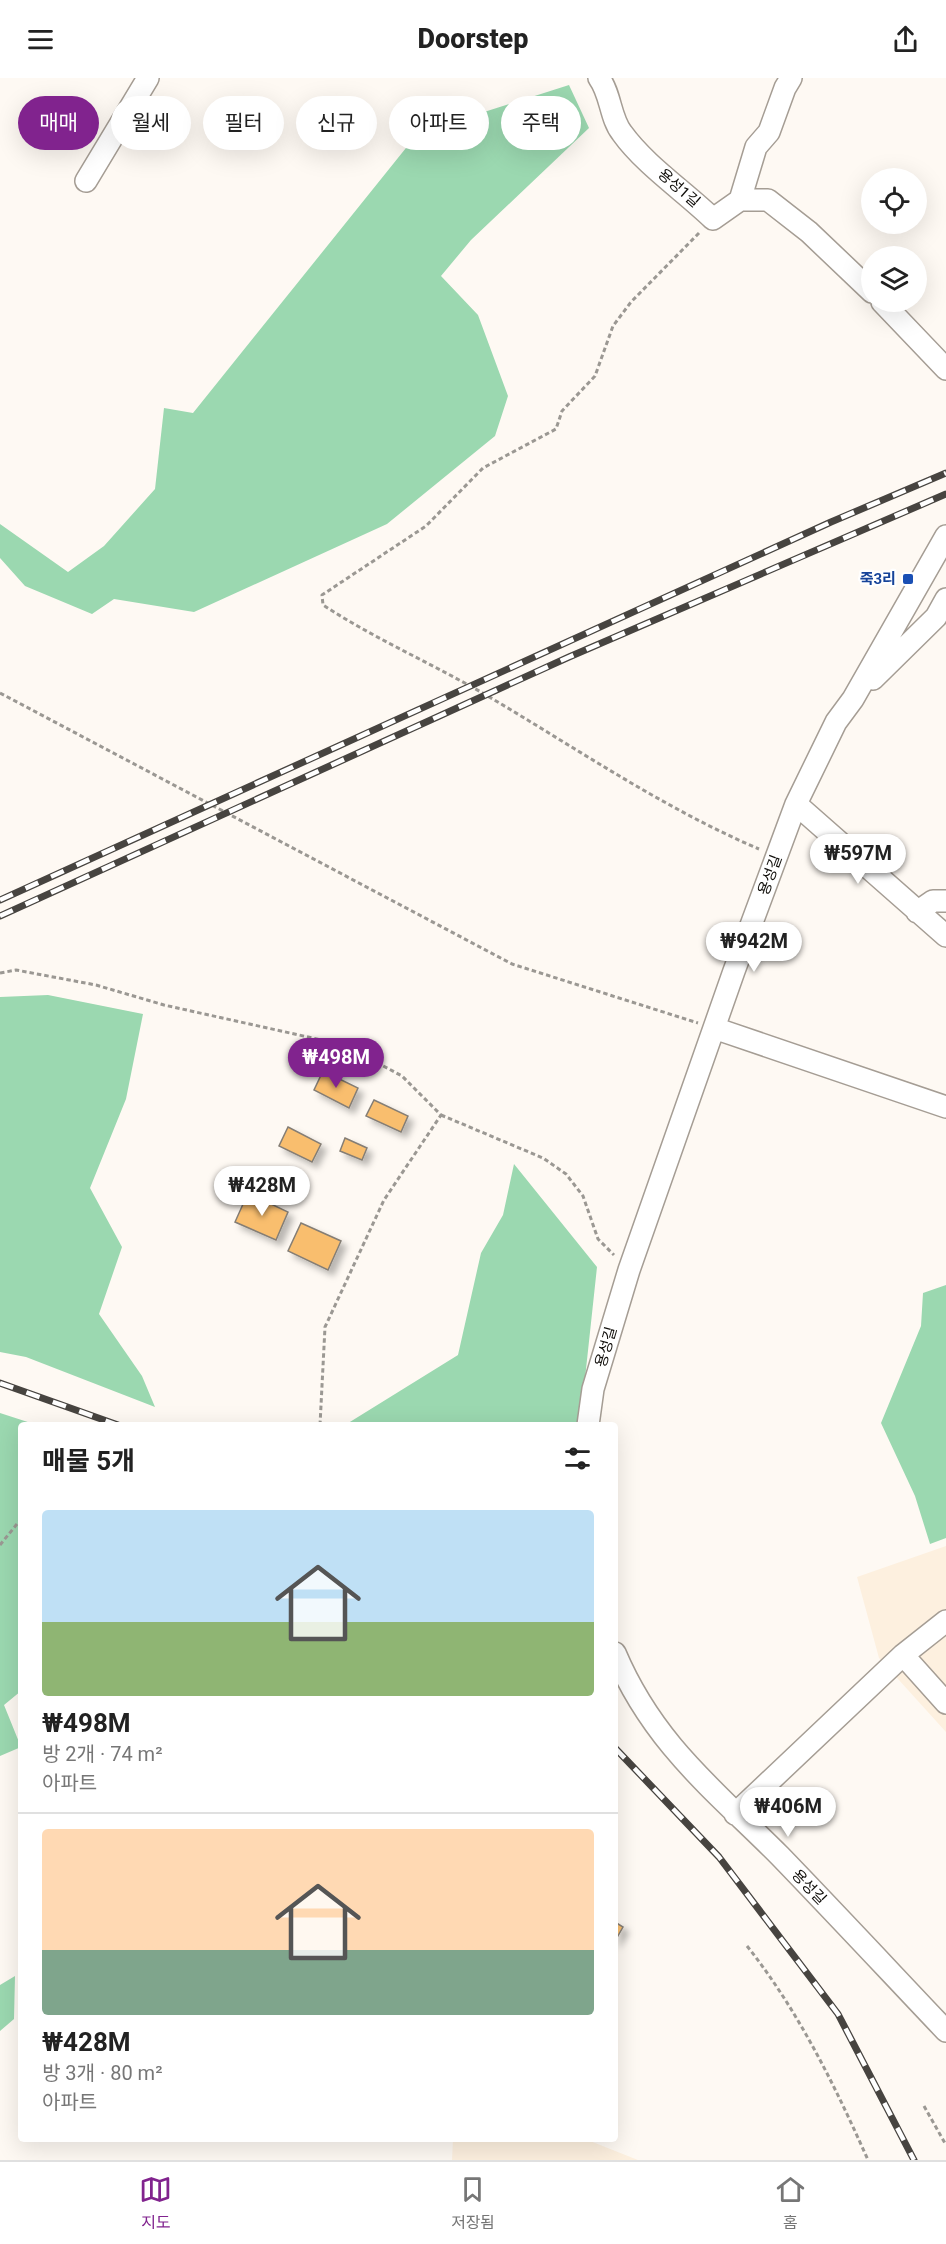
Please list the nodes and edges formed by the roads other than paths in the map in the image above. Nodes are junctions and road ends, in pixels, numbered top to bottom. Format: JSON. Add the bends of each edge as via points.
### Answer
{"nodes":[{"id":1,"x":147,"y":78,"type":"edge"},
{"id":2,"x":599,"y":78,"type":"edge"},
{"id":3,"x":791,"y":78,"type":"edge"},
{"id":4,"x":86,"y":181,"type":"dead end"},
{"id":5,"x":740,"y":200,"type":"junction"},
{"id":6,"x":861,"y":282,"type":"edge"},
{"id":7,"x":892,"y":312,"type":"edge"},
{"id":8,"x":946,"y":369,"type":"edge"},
{"id":9,"x":946,"y":536,"type":"edge"},
{"id":10,"x":946,"y":599,"type":"edge"},
{"id":11,"x":853,"y":699,"type":"junction"},
{"id":12,"x":796,"y":804,"type":"junction"},
{"id":13,"x":946,"y":902,"type":"edge"},
{"id":14,"x":917,"y":912,"type":"junction"},
{"id":15,"x":946,"y":936,"type":"edge"},
{"id":16,"x":714,"y":1028,"type":"junction"},
{"id":17,"x":946,"y":1107,"type":"edge"},
{"id":18,"x":588,"y":1422,"type":"edge"},
{"id":19,"x":946,"y":1622,"type":"edge"},
{"id":20,"x":903,"y":1655,"type":"junction"},
{"id":21,"x":618,"y":1660,"type":"edge"},
{"id":22,"x":946,"y":1703,"type":"edge"},
{"id":23,"x":735,"y":1814,"type":"junction"},
{"id":24,"x":946,"y":2031,"type":"edge"}],
"edges":[{"from":1,"to":4,"type":"street"},
{"from":2,"to":5,"type":"street","name":"용성1길","via":[[620,131],[638,154],[713,219]]},
{"from":3,"to":5,"type":"street","via":[[768,132],[756,147]]},
{"from":5,"to":6,"type":"street","via":[[768,200]]},
{"from":7,"to":8,"type":"street"},
{"from":9,"to":11,"type":"street","name":"용성길"},
{"from":10,"to":11,"type":"street","via":[[936,617]]},
{"from":11,"to":12,"type":"street","name":"용성길","via":[[836,722]]},
{"from":12,"to":14,"type":"street"},
{"from":12,"to":16,"type":"street","name":"용성길"},
{"from":13,"to":14,"type":"street","via":[[933,901]]},
{"from":14,"to":15,"type":"street"},
{"from":16,"to":17,"type":"street"},
{"from":16,"to":18,"type":"street","name":"용성길","via":[[629,1270],[593,1389]]},
{"from":19,"to":20,"type":"street"},
{"from":20,"to":22,"type":"street"},
{"from":20,"to":23,"type":"street"},
{"from":21,"to":23,"type":"street","name":"용성길","via":[[629,1686],[662,1737]]},
{"from":23,"to":24,"type":"street","name":"용성길"}]}
